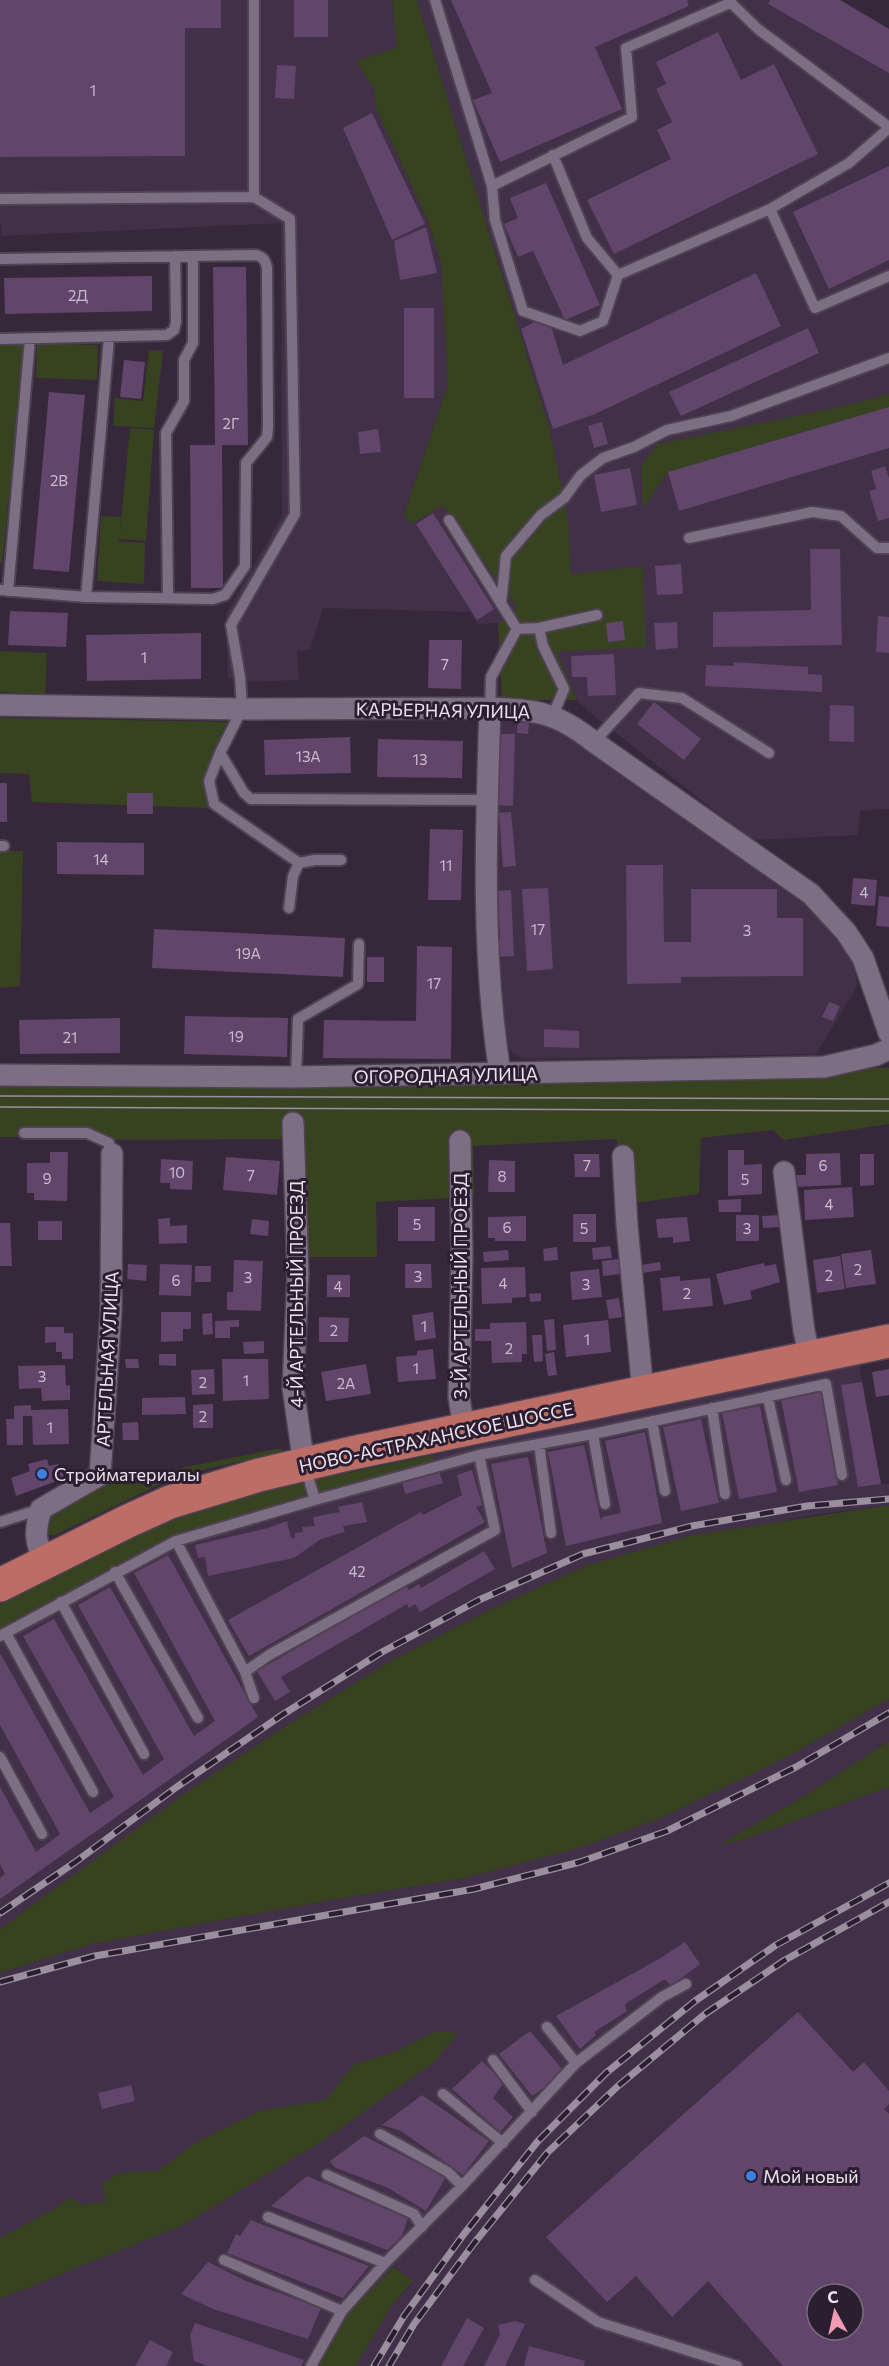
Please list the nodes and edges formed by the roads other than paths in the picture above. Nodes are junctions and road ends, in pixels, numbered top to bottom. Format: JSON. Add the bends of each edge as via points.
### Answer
{"nodes":[{"id":1,"x":254,"y":0,"type":"edge"},
{"id":2,"x":435,"y":0,"type":"edge"},
{"id":3,"x":729,"y":2,"type":"edge"},
{"id":4,"x":889,"y":127,"type":"edge"},
{"id":5,"x":554,"y":155,"type":"junction"},
{"id":6,"x":492,"y":186,"type":"junction"},
{"id":7,"x":254,"y":197,"type":"junction"},
{"id":8,"x":0,"y":199,"type":"edge"},
{"id":9,"x":770,"y":209,"type":"junction"},
{"id":10,"x":175,"y":256,"type":"junction"},
{"id":11,"x":193,"y":256,"type":"junction"},
{"id":12,"x":0,"y":259,"type":"edge"},
{"id":13,"x":618,"y":275,"type":"junction"},
{"id":14,"x":889,"y":276,"type":"edge"},
{"id":15,"x":109,"y":338,"type":"junction"},
{"id":16,"x":0,"y":339,"type":"edge"},
{"id":17,"x":30,"y":339,"type":"junction"},
{"id":18,"x":889,"y":358,"type":"edge"},
{"id":19,"x":449,"y":520,"type":"dead end"},
{"id":20,"x":689,"y":538,"type":"dead end"},
{"id":21,"x":889,"y":548,"type":"edge"},
{"id":22,"x":4,"y":591,"type":"edge"},
{"id":23,"x":86,"y":597,"type":"junction"},
{"id":24,"x":168,"y":597,"type":"junction"},
{"id":25,"x":501,"y":604,"type":"junction"},
{"id":26,"x":597,"y":615,"type":"dead end"},
{"id":27,"x":539,"y":628,"type":"junction"},
{"id":28,"x":517,"y":629,"type":"junction"},
{"id":29,"x":0,"y":705,"type":"edge"},
{"id":30,"x":490,"y":708,"type":"junction"},
{"id":31,"x":242,"y":709,"type":"junction"},
{"id":32,"x":553,"y":715,"type":"junction"},
{"id":33,"x":594,"y":742,"type":"junction"},
{"id":34,"x":220,"y":753,"type":"junction"},
{"id":35,"x":769,"y":753,"type":"dead end"},
{"id":36,"x":487,"y":800,"type":"junction"},
{"id":37,"x":341,"y":860,"type":"dead end"},
{"id":38,"x":299,"y":863,"type":"junction"},
{"id":39,"x":289,"y":908,"type":"dead end"},
{"id":40,"x":359,"y":944,"type":"dead end"},
{"id":41,"x":889,"y":1034,"type":"edge"},
{"id":42,"x":889,"y":1049,"type":"edge"},
{"id":43,"x":500,"y":1073,"type":"junction"},
{"id":44,"x":0,"y":1075,"type":"edge"},
{"id":45,"x":296,"y":1077,"type":"junction"},
{"id":46,"x":293,"y":1123,"type":"dead end"},
{"id":47,"x":24,"y":1133,"type":"dead end"},
{"id":48,"x":460,"y":1140,"type":"dead end"},
{"id":49,"x":112,"y":1154,"type":"joint"},
{"id":50,"x":624,"y":1156,"type":"dead end"},
{"id":51,"x":784,"y":1172,"type":"dead end"},
{"id":52,"x":889,"y":1341,"type":"edge"},
{"id":53,"x":810,"y":1357,"type":"junction"},
{"id":54,"x":768,"y":1398,"type":"junction"},
{"id":55,"x":648,"y":1407,"type":"junction"},
{"id":56,"x":712,"y":1408,"type":"junction"},
{"id":57,"x":593,"y":1434,"type":"junction"},
{"id":58,"x":471,"y":1443,"type":"junction"},
{"id":59,"x":538,"y":1444,"type":"junction"},
{"id":60,"x":304,"y":1465,"type":"junction"},
{"id":61,"x":842,"y":1475,"type":"dead end"},
{"id":62,"x":786,"y":1480,"type":"dead end"},
{"id":63,"x":665,"y":1491,"type":"dead end"},
{"id":64,"x":725,"y":1494,"type":"dead end"},
{"id":65,"x":315,"y":1500,"type":"junction"},
{"id":66,"x":605,"y":1504,"type":"dead end"},
{"id":67,"x":41,"y":1509,"type":"junction"},
{"id":68,"x":0,"y":1522,"type":"edge"},
{"id":69,"x":551,"y":1533,"type":"dead end"},
{"id":70,"x":176,"y":1541,"type":"junction"},
{"id":71,"x":45,"y":1563,"type":"junction"},
{"id":72,"x":115,"y":1572,"type":"junction"},
{"id":73,"x":0,"y":1586,"type":"edge"},
{"id":74,"x":61,"y":1602,"type":"junction"},
{"id":75,"x":3,"y":1635,"type":"edge"},
{"id":76,"x":245,"y":1672,"type":"junction"},
{"id":77,"x":254,"y":1698,"type":"dead end"},
{"id":78,"x":198,"y":1718,"type":"dead end"},
{"id":79,"x":144,"y":1754,"type":"dead end"},
{"id":80,"x":0,"y":1757,"type":"edge"},
{"id":81,"x":93,"y":1792,"type":"dead end"},
{"id":82,"x":42,"y":1834,"type":"dead end"},
{"id":83,"x":686,"y":1984,"type":"dead end"},
{"id":84,"x":548,"y":2027,"type":"dead end"},
{"id":85,"x":493,"y":2060,"type":"dead end"},
{"id":86,"x":576,"y":2063,"type":"junction"},
{"id":87,"x":443,"y":2094,"type":"dead end"},
{"id":88,"x":532,"y":2112,"type":"junction"},
{"id":89,"x":380,"y":2134,"type":"dead end"},
{"id":90,"x":503,"y":2143,"type":"junction"},
{"id":91,"x":327,"y":2175,"type":"dead end"},
{"id":92,"x":462,"y":2186,"type":"junction"},
{"id":93,"x":268,"y":2217,"type":"dead end"},
{"id":94,"x":422,"y":2227,"type":"junction"},
{"id":95,"x":224,"y":2260,"type":"dead end"},
{"id":96,"x":385,"y":2263,"type":"junction"},
{"id":97,"x":536,"y":2280,"type":"dead end"},
{"id":98,"x":342,"y":2311,"type":"junction"},
{"id":99,"x":311,"y":2366,"type":"edge"},
{"id":100,"x":737,"y":2366,"type":"edge"}],
"edges":[{"from":1,"to":7,"type":"lane"},
{"from":2,"to":6,"type":"lane"},
{"from":3,"to":4,"type":"lane","via":[[758,29]]},
{"from":3,"to":5,"type":"lane","via":[[626,48],[632,117]]},
{"from":4,"to":9,"type":"lane","via":[[849,163]]},
{"from":5,"to":6,"type":"lane"},
{"from":5,"to":13,"type":"lane","via":[[587,238]]},
{"from":6,"to":13,"type":"lane","via":[[495,220],[523,311],[580,331],[603,321]]},
{"from":7,"to":8,"type":"lane"},
{"from":7,"to":31,"type":"lane","via":[[290,219],[295,514],[231,625]]},
{"from":9,"to":13,"type":"lane"},
{"from":9,"to":14,"type":"lane","via":[[815,308]]},
{"from":10,"to":11,"type":"lane"},
{"from":10,"to":12,"type":"lane"},
{"from":10,"to":15,"type":"lane","via":[[174,330],[159,337]]},
{"from":11,"to":24,"type":"lane","via":[[193,343],[184,360],[184,400],[166,433]]},
{"from":11,"to":24,"type":"lane","via":[[256,255],[266,261],[268,427],[267,437],[246,463],[245,566],[230,590],[219,598]]},
{"from":15,"to":17,"type":"lane"},
{"from":15,"to":23,"type":"lane"},
{"from":16,"to":17,"type":"lane"},
{"from":17,"to":22,"type":"lane"},
{"from":18,"to":25,"type":"lane","via":[[731,416],[667,430],[603,458],[581,475],[564,498],[541,515],[506,556]]},
{"from":19,"to":25,"type":"lane"},
{"from":20,"to":21,"type":"lane","via":[[812,512],[841,516],[877,548]]},
{"from":22,"to":23,"type":"lane"},
{"from":23,"to":24,"type":"lane"},
{"from":25,"to":28,"type":"lane"},
{"from":26,"to":27,"type":"lane"},
{"from":27,"to":28,"type":"lane"},
{"from":27,"to":32,"type":"lane","via":[[543,646],[564,689]]},
{"from":28,"to":30,"type":"lane","via":[[490,677]]},
{"from":29,"to":31,"type":"street","name":"КАРЬЕРНАЯ УЛИЦА"},
{"from":30,"to":31,"type":"street","name":"КАРЬЕРНАЯ УЛИЦА"},
{"from":30,"to":32,"type":"street","name":"КАРЬЕРНАЯ УЛИЦА"},
{"from":30,"to":36,"type":"street"},
{"from":31,"to":34,"type":"lane"},
{"from":32,"to":33,"type":"street","name":"КАРЬЕРНАЯ УЛИЦА"},
{"from":33,"to":35,"type":"lane","via":[[639,693],[682,698]]},
{"from":33,"to":41,"type":"street","name":"КАРЬЕРНАЯ УЛИЦА","via":[[811,894],[846,932],[863,958]]},
{"from":34,"to":36,"type":"lane","via":[[243,793],[251,799]]},
{"from":34,"to":38,"type":"lane","via":[[208,781],[214,804]]},
{"from":36,"to":43,"type":"street","via":[[485,918]]},
{"from":37,"to":38,"type":"lane"},
{"from":38,"to":39,"type":"lane"},
{"from":40,"to":45,"type":"lane","via":[[358,984],[298,1019]]},
{"from":42,"to":43,"type":"street","name":"ОГОРОДНАЯ УЛИЦА","via":[[824,1067]]},
{"from":43,"to":45,"type":"street","name":"ОГОРОДНАЯ УЛИЦА"},
{"from":44,"to":45,"type":"street","name":"ОГОРОДНАЯ УЛИЦА"},
{"from":46,"to":60,"type":"street","name":"4-Й АРТЕЛЬНЫЙ ПРОЕЗД","via":[[298,1274],[293,1388]]},
{"from":47,"to":49,"type":"lane","via":[[87,1133],[109,1143]]},
{"from":48,"to":58,"type":"street","name":"3-Й АРТЕЛЬНЫЙ ПРОЕЗД","via":[[459,1397]]},
{"from":49,"to":67,"type":"street","name":"АРТЕЛЬНАЯ УЛИЦА","via":[[111,1300],[100,1475]]},
{"from":50,"to":55,"type":"street","via":[[627,1226]]},
{"from":51,"to":53,"type":"street"},
{"from":52,"to":53,"type":"main road","name":"НОВО-АСТРАХАНСКОЕ ШОССЕ"},
{"from":53,"to":55,"type":"main road","name":"НОВО-АСТРАХАНСКОЕ ШОССЕ"},
{"from":54,"to":56,"type":"lane"},
{"from":54,"to":61,"type":"lane","via":[[826,1384]]},
{"from":54,"to":62,"type":"lane"},
{"from":55,"to":56,"type":"lane"},
{"from":55,"to":57,"type":"lane"},
{"from":55,"to":58,"type":"main road","name":"НОВО-АСТРАХАНСКОЕ ШОССЕ"},
{"from":55,"to":63,"type":"lane"},
{"from":56,"to":64,"type":"lane"},
{"from":57,"to":59,"type":"lane"},
{"from":57,"to":66,"type":"lane"},
{"from":58,"to":59,"type":"lane"},
{"from":58,"to":60,"type":"main road","name":"НОВО-АСТРАХАНСКОЕ ШОССЕ"},
{"from":58,"to":65,"type":"lane"},
{"from":58,"to":76,"type":"lane","via":[[495,1530],[269,1654]]},
{"from":59,"to":69,"type":"lane"},
{"from":60,"to":65,"type":"lane"},
{"from":60,"to":71,"type":"main road","name":"НОВО-АСТРАХАНСКОЕ ШОССЕ","via":[[170,1502]]},
{"from":65,"to":70,"type":"lane"},
{"from":67,"to":68,"type":"lane"},
{"from":67,"to":71,"type":"street","via":[[36,1543]]},
{"from":70,"to":72,"type":"lane"},
{"from":70,"to":76,"type":"lane"},
{"from":71,"to":73,"type":"main road","name":"НОВО-АСТРАХАНСКОЕ ШОССЕ"},
{"from":72,"to":74,"type":"lane"},
{"from":72,"to":78,"type":"lane"},
{"from":74,"to":75,"type":"lane"},
{"from":74,"to":79,"type":"lane"},
{"from":75,"to":81,"type":"lane"},
{"from":76,"to":77,"type":"lane"},
{"from":80,"to":82,"type":"lane"},
{"from":83,"to":86,"type":"lane","via":[[662,1997]]},
{"from":84,"to":86,"type":"lane"},
{"from":85,"to":88,"type":"lane"},
{"from":86,"to":88,"type":"lane"},
{"from":87,"to":90,"type":"lane"},
{"from":88,"to":90,"type":"lane"},
{"from":89,"to":92,"type":"lane","via":[[448,2172]]},
{"from":90,"to":92,"type":"lane"},
{"from":91,"to":94,"type":"lane","via":[[414,2214]]},
{"from":92,"to":94,"type":"lane"},
{"from":93,"to":96,"type":"lane"},
{"from":94,"to":96,"type":"lane"},
{"from":95,"to":98,"type":"lane"},
{"from":96,"to":98,"type":"lane"},
{"from":97,"to":100,"type":"lane","via":[[598,2322]]},
{"from":98,"to":99,"type":"lane"}]}
